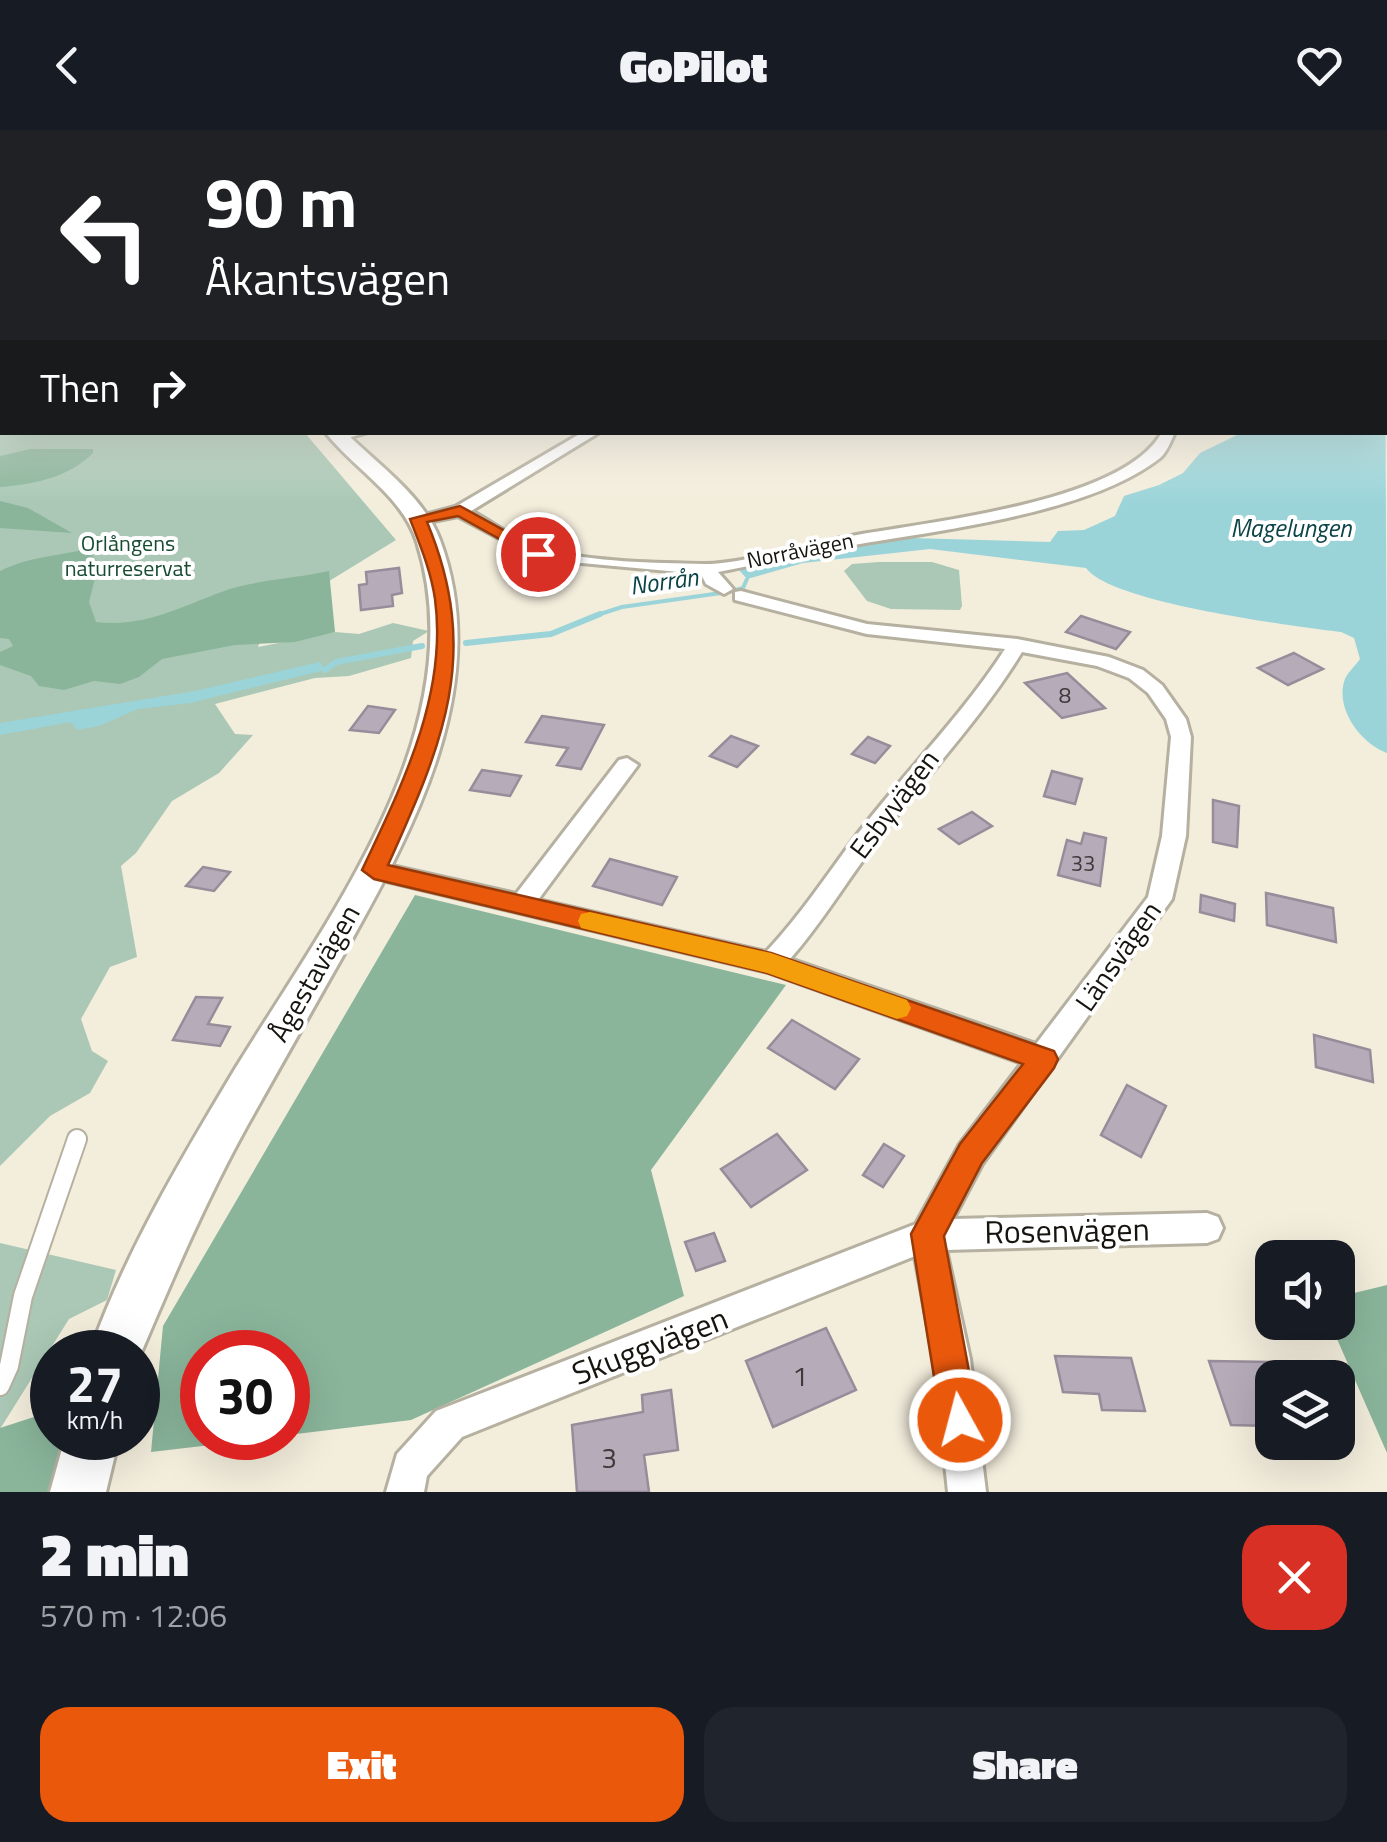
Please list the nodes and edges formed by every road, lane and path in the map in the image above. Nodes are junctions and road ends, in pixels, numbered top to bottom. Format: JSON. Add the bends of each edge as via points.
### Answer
{"nodes":[{"id":1,"x":345,"y":435,"type":"edge"},
{"id":2,"x":589,"y":435,"type":"edge"},
{"id":3,"x":1167,"y":435,"type":"edge"},
{"id":4,"x":460,"y":511,"type":"junction"},
{"id":5,"x":418,"y":519,"type":"junction"},
{"id":6,"x":708,"y":569,"type":"junction"},
{"id":7,"x":1017,"y":645,"type":"junction"},
{"id":8,"x":627,"y":765,"type":"dead end"},
{"id":9,"x":374,"y":870,"type":"junction"},
{"id":10,"x":521,"y":905,"type":"junction"},
{"id":11,"x":771,"y":963,"type":"junction"},
{"id":12,"x":1044,"y":1059,"type":"junction"},
{"id":13,"x":76,"y":1139,"type":"dead end"},
{"id":14,"x":1207,"y":1228,"type":"dead end"},
{"id":15,"x":927,"y":1234,"type":"junction"},
{"id":16,"x":125,"y":1330,"type":"edge"},
{"id":17,"x":0,"y":1386,"type":"edge"},
{"id":18,"x":86,"y":1460,"type":"edge"},
{"id":19,"x":78,"y":1492,"type":"edge"},
{"id":20,"x":405,"y":1492,"type":"edge"},
{"id":21,"x":967,"y":1492,"type":"edge"}],
"edges":[{"from":1,"to":5,"type":"main road","name":"Ågestavägen"},
{"from":2,"to":4,"type":"street"},
{"from":3,"to":6,"type":"street","name":"Norråvägen","via":[[1158,453],[1124,475],[1064,497],[949,527]]},
{"from":4,"to":5,"type":"street"},
{"from":4,"to":6,"type":"street","name":"Norråvägen","via":[[538,554]]},
{"from":5,"to":9,"type":"main road","name":"Ågestavägen","via":[[437,566],[445,651],[438,706],[414,781]]},
{"from":6,"to":7,"type":"street","name":"Länsvägen","via":[[732,593],[867,629]]},
{"from":7,"to":11,"type":"street","name":"Esbyvägen"},
{"from":7,"to":12,"type":"street","name":"Länsvägen","via":[[1136,674],[1168,706],[1181,737],[1171,859],[1160,899]]},
{"from":8,"to":10,"type":"street"},
{"from":9,"to":10,"type":"street"},
{"from":9,"to":16,"type":"main road","name":"Ågestavägen","via":[[185,1196]]},
{"from":10,"to":11,"type":"street"},
{"from":11,"to":12,"type":"street"},
{"from":12,"to":15,"type":"street","name":"Länsvägen","via":[[971,1154]]},
{"from":13,"to":17,"type":"lane"},
{"from":14,"to":15,"type":"street","name":"Rosenvägen"},
{"from":15,"to":20,"type":"street","name":"Skuggvägen","via":[[449,1424],[410,1467]]},
{"from":15,"to":21,"type":"street","via":[[952,1359]]},
{"from":18,"to":19,"type":"main road"}]}
